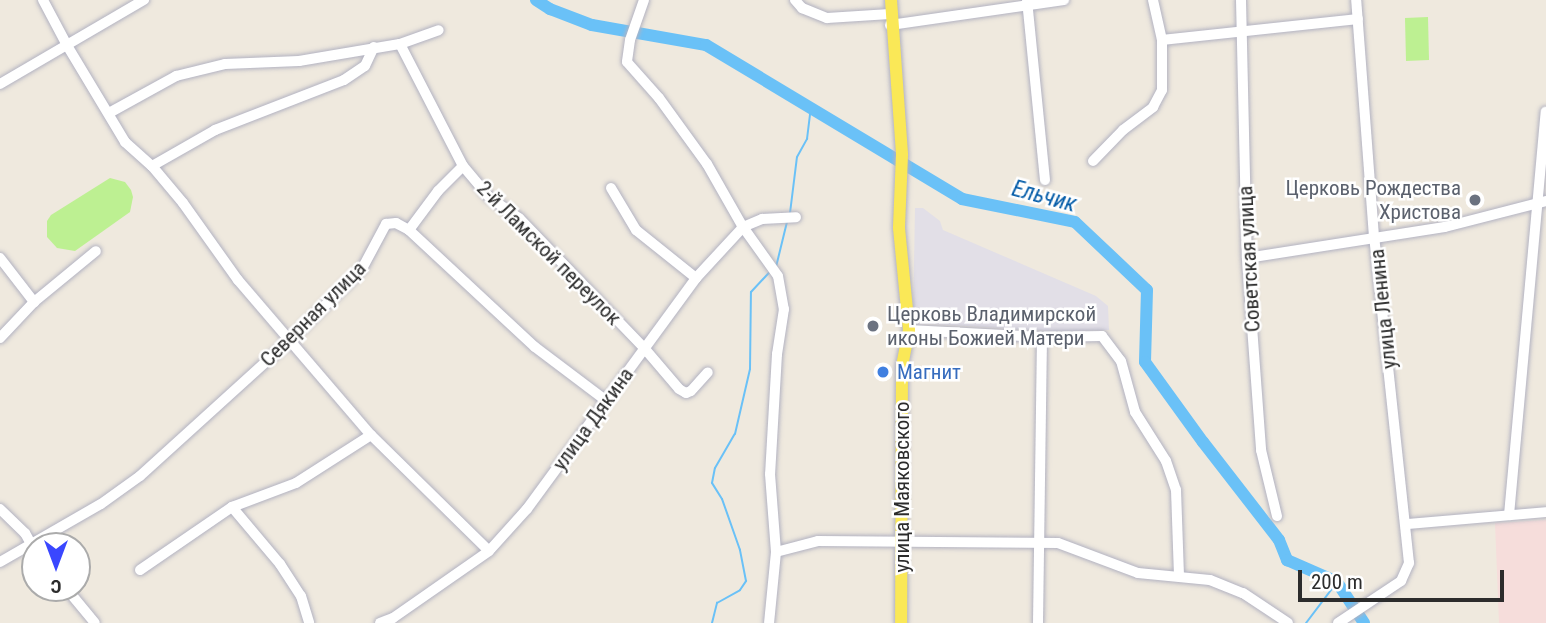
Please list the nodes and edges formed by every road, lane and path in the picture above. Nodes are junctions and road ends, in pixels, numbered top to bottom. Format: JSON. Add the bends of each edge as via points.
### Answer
{"nodes":[{"id":1,"x":43,"y":0,"type":"edge"},
{"id":2,"x":144,"y":0,"type":"edge"},
{"id":3,"x":643,"y":0,"type":"edge"},
{"id":4,"x":795,"y":0,"type":"edge"},
{"id":5,"x":891,"y":0,"type":"edge"},
{"id":6,"x":1063,"y":0,"type":"edge"},
{"id":7,"x":1153,"y":0,"type":"edge"},
{"id":8,"x":1241,"y":0,"type":"edge"},
{"id":9,"x":1356,"y":0,"type":"edge"},
{"id":10,"x":1027,"y":2,"type":"edge"},
{"id":11,"x":890,"y":19,"type":"junction"},
{"id":12,"x":1358,"y":19,"type":"junction"},
{"id":13,"x":439,"y":30,"type":"dead end"},
{"id":14,"x":1241,"y":32,"type":"junction"},
{"id":15,"x":1163,"y":40,"type":"junction"},
{"id":16,"x":400,"y":44,"type":"junction"},
{"id":17,"x":68,"y":47,"type":"junction"},
{"id":18,"x":373,"y":47,"type":"junction"},
{"id":19,"x":0,"y":84,"type":"edge"},
{"id":20,"x":1546,"y":112,"type":"edge"},
{"id":21,"x":109,"y":113,"type":"junction"},
{"id":22,"x":1093,"y":161,"type":"dead end"},
{"id":23,"x":152,"y":166,"type":"junction"},
{"id":24,"x":463,"y":166,"type":"junction"},
{"id":25,"x":1045,"y":180,"type":"dead end"},
{"id":26,"x":611,"y":188,"type":"dead end"},
{"id":27,"x":1542,"y":202,"type":"edge"},
{"id":28,"x":796,"y":217,"type":"dead end"},
{"id":29,"x":743,"y":227,"type":"junction"},
{"id":30,"x":409,"y":230,"type":"junction"},
{"id":31,"x":1374,"y":237,"type":"junction"},
{"id":32,"x":96,"y":251,"type":"dead end"},
{"id":33,"x":0,"y":258,"type":"edge"},
{"id":34,"x":1247,"y":258,"type":"junction"},
{"id":35,"x":696,"y":278,"type":"junction"},
{"id":36,"x":34,"y":302,"type":"junction"},
{"id":37,"x":909,"y":330,"type":"junction"},
{"id":38,"x":1042,"y":337,"type":"junction"},
{"id":39,"x":0,"y":338,"type":"edge"},
{"id":40,"x":290,"y":340,"type":"junction"},
{"id":41,"x":645,"y":349,"type":"junction"},
{"id":42,"x":708,"y":372,"type":"dead end"},
{"id":43,"x":605,"y":400,"type":"junction"},
{"id":44,"x":371,"y":435,"type":"junction"},
{"id":45,"x":232,"y":507,"type":"junction"},
{"id":46,"x":0,"y":509,"type":"edge"},
{"id":47,"x":1546,"y":512,"type":"edge"},
{"id":48,"x":1509,"y":515,"type":"junction"},
{"id":49,"x":1277,"y":516,"type":"dead end"},
{"id":50,"x":1407,"y":524,"type":"junction"},
{"id":51,"x":24,"y":532,"type":"edge"},
{"id":52,"x":58,"y":532,"type":"edge"},
{"id":53,"x":902,"y":543,"type":"junction"},
{"id":54,"x":1038,"y":544,"type":"junction"},
{"id":55,"x":489,"y":551,"type":"junction"},
{"id":56,"x":776,"y":552,"type":"junction"},
{"id":57,"x":21,"y":554,"type":"edge"},
{"id":58,"x":0,"y":562,"type":"edge"},
{"id":59,"x":140,"y":570,"type":"dead end"},
{"id":60,"x":1179,"y":576,"type":"junction"},
{"id":61,"x":78,"y":602,"type":"edge"},
{"id":62,"x":1341,"y":621,"type":"edge"},
{"id":63,"x":95,"y":623,"type":"edge"},
{"id":64,"x":309,"y":623,"type":"edge"},
{"id":65,"x":380,"y":623,"type":"edge"},
{"id":66,"x":769,"y":623,"type":"edge"},
{"id":67,"x":901,"y":623,"type":"edge"},
{"id":68,"x":1038,"y":623,"type":"edge"},
{"id":69,"x":1288,"y":623,"type":"edge"}],
"edges":[{"from":1,"to":17,"type":"street"},
{"from":2,"to":17,"type":"street"},
{"from":3,"to":29,"type":"street","via":[[627,62],[707,164]]},
{"from":4,"to":11,"type":"street","via":[[802,8],[827,18]]},
{"from":5,"to":11,"type":"main road"},
{"from":6,"to":10,"type":"street"},
{"from":7,"to":15,"type":"street"},
{"from":8,"to":14,"type":"street","name":"Советская улица"},
{"from":9,"to":12,"type":"street","name":"улица Ленина"},
{"from":10,"to":11,"type":"street"},
{"from":10,"to":25,"type":"street"},
{"from":11,"to":37,"type":"main road","name":"улица Маяковского","via":[[902,155],[899,185]]},
{"from":12,"to":14,"type":"street"},
{"from":12,"to":31,"type":"street","name":"улица Ленина"},
{"from":13,"to":16,"type":"street"},
{"from":14,"to":15,"type":"street"},
{"from":14,"to":34,"type":"street","name":"Советская улица"},
{"from":15,"to":22,"type":"street","via":[[1163,90],[1153,107]]},
{"from":16,"to":18,"type":"street"},
{"from":16,"to":24,"type":"street","name":"2-й Ламской переулок"},
{"from":17,"to":19,"type":"street"},
{"from":17,"to":21,"type":"street"},
{"from":18,"to":21,"type":"street","via":[[299,61],[213,67],[176,76]]},
{"from":18,"to":23,"type":"street","via":[[365,66],[344,80],[215,130]]},
{"from":20,"to":27,"type":"street"},
{"from":21,"to":23,"type":"street","via":[[125,142]]},
{"from":23,"to":40,"type":"street"},
{"from":24,"to":30,"type":"street"},
{"from":24,"to":41,"type":"street","name":"2-й Ламской переулок"},
{"from":26,"to":35,"type":"street","via":[[636,230]]},
{"from":27,"to":31,"type":"street","via":[[1445,227]]},
{"from":27,"to":48,"type":"street"},
{"from":28,"to":29,"type":"street","via":[[762,219]]},
{"from":29,"to":35,"type":"street","name":"улица Дякина"},
{"from":29,"to":56,"type":"street","via":[[778,276],[785,309],[777,354],[771,474]]},
{"from":30,"to":40,"type":"street","name":"Северная улица","via":[[386,224],[363,267]]},
{"from":30,"to":43,"type":"street","via":[[536,347]]},
{"from":31,"to":34,"type":"street"},
{"from":31,"to":50,"type":"street","name":"улица Ленина"},
{"from":32,"to":36,"type":"street"},
{"from":33,"to":36,"type":"street"},
{"from":34,"to":49,"type":"street","name":"Советская улица","via":[[1261,450]]},
{"from":35,"to":41,"type":"street","name":"улица Дякина"},
{"from":36,"to":39,"type":"street"},
{"from":37,"to":38,"type":"street"},
{"from":37,"to":53,"type":"main road","name":"улица Маяковского","via":[[902,366]]},
{"from":38,"to":54,"type":"street"},
{"from":38,"to":60,"type":"street","via":[[1102,336],[1121,361],[1135,412],[1166,461],[1177,490]]},
{"from":40,"to":44,"type":"street"},
{"from":40,"to":52,"type":"street","name":"Северная улица","via":[[139,476]]},
{"from":41,"to":42,"type":"street","name":"2-й Ламской переулок","via":[[686,393]]},
{"from":41,"to":43,"type":"street","name":"улица Дякина"},
{"from":43,"to":55,"type":"street","name":"улица Дякина","via":[[527,509]]},
{"from":44,"to":45,"type":"street","via":[[296,483]]},
{"from":44,"to":55,"type":"street"},
{"from":45,"to":59,"type":"street"},
{"from":45,"to":64,"type":"street","via":[[280,564],[301,596]]},
{"from":46,"to":51,"type":"street"},
{"from":47,"to":48,"type":"street"},
{"from":48,"to":50,"type":"street"},
{"from":50,"to":62,"type":"street","name":"улица Ленина","via":[[1409,563],[1401,582]]},
{"from":53,"to":54,"type":"street"},
{"from":53,"to":56,"type":"street","via":[[818,541]]},
{"from":53,"to":67,"type":"main road","name":"улица Маяковского"},
{"from":54,"to":60,"type":"street","via":[[1058,543],[1138,573]]},
{"from":54,"to":68,"type":"street"},
{"from":55,"to":65,"type":"street","name":"улица Дякина"},
{"from":56,"to":66,"type":"street"},
{"from":57,"to":58,"type":"street","name":"Северная улица"},
{"from":60,"to":69,"type":"street","via":[[1210,580],[1243,593]]},
{"from":61,"to":63,"type":"street"}]}
